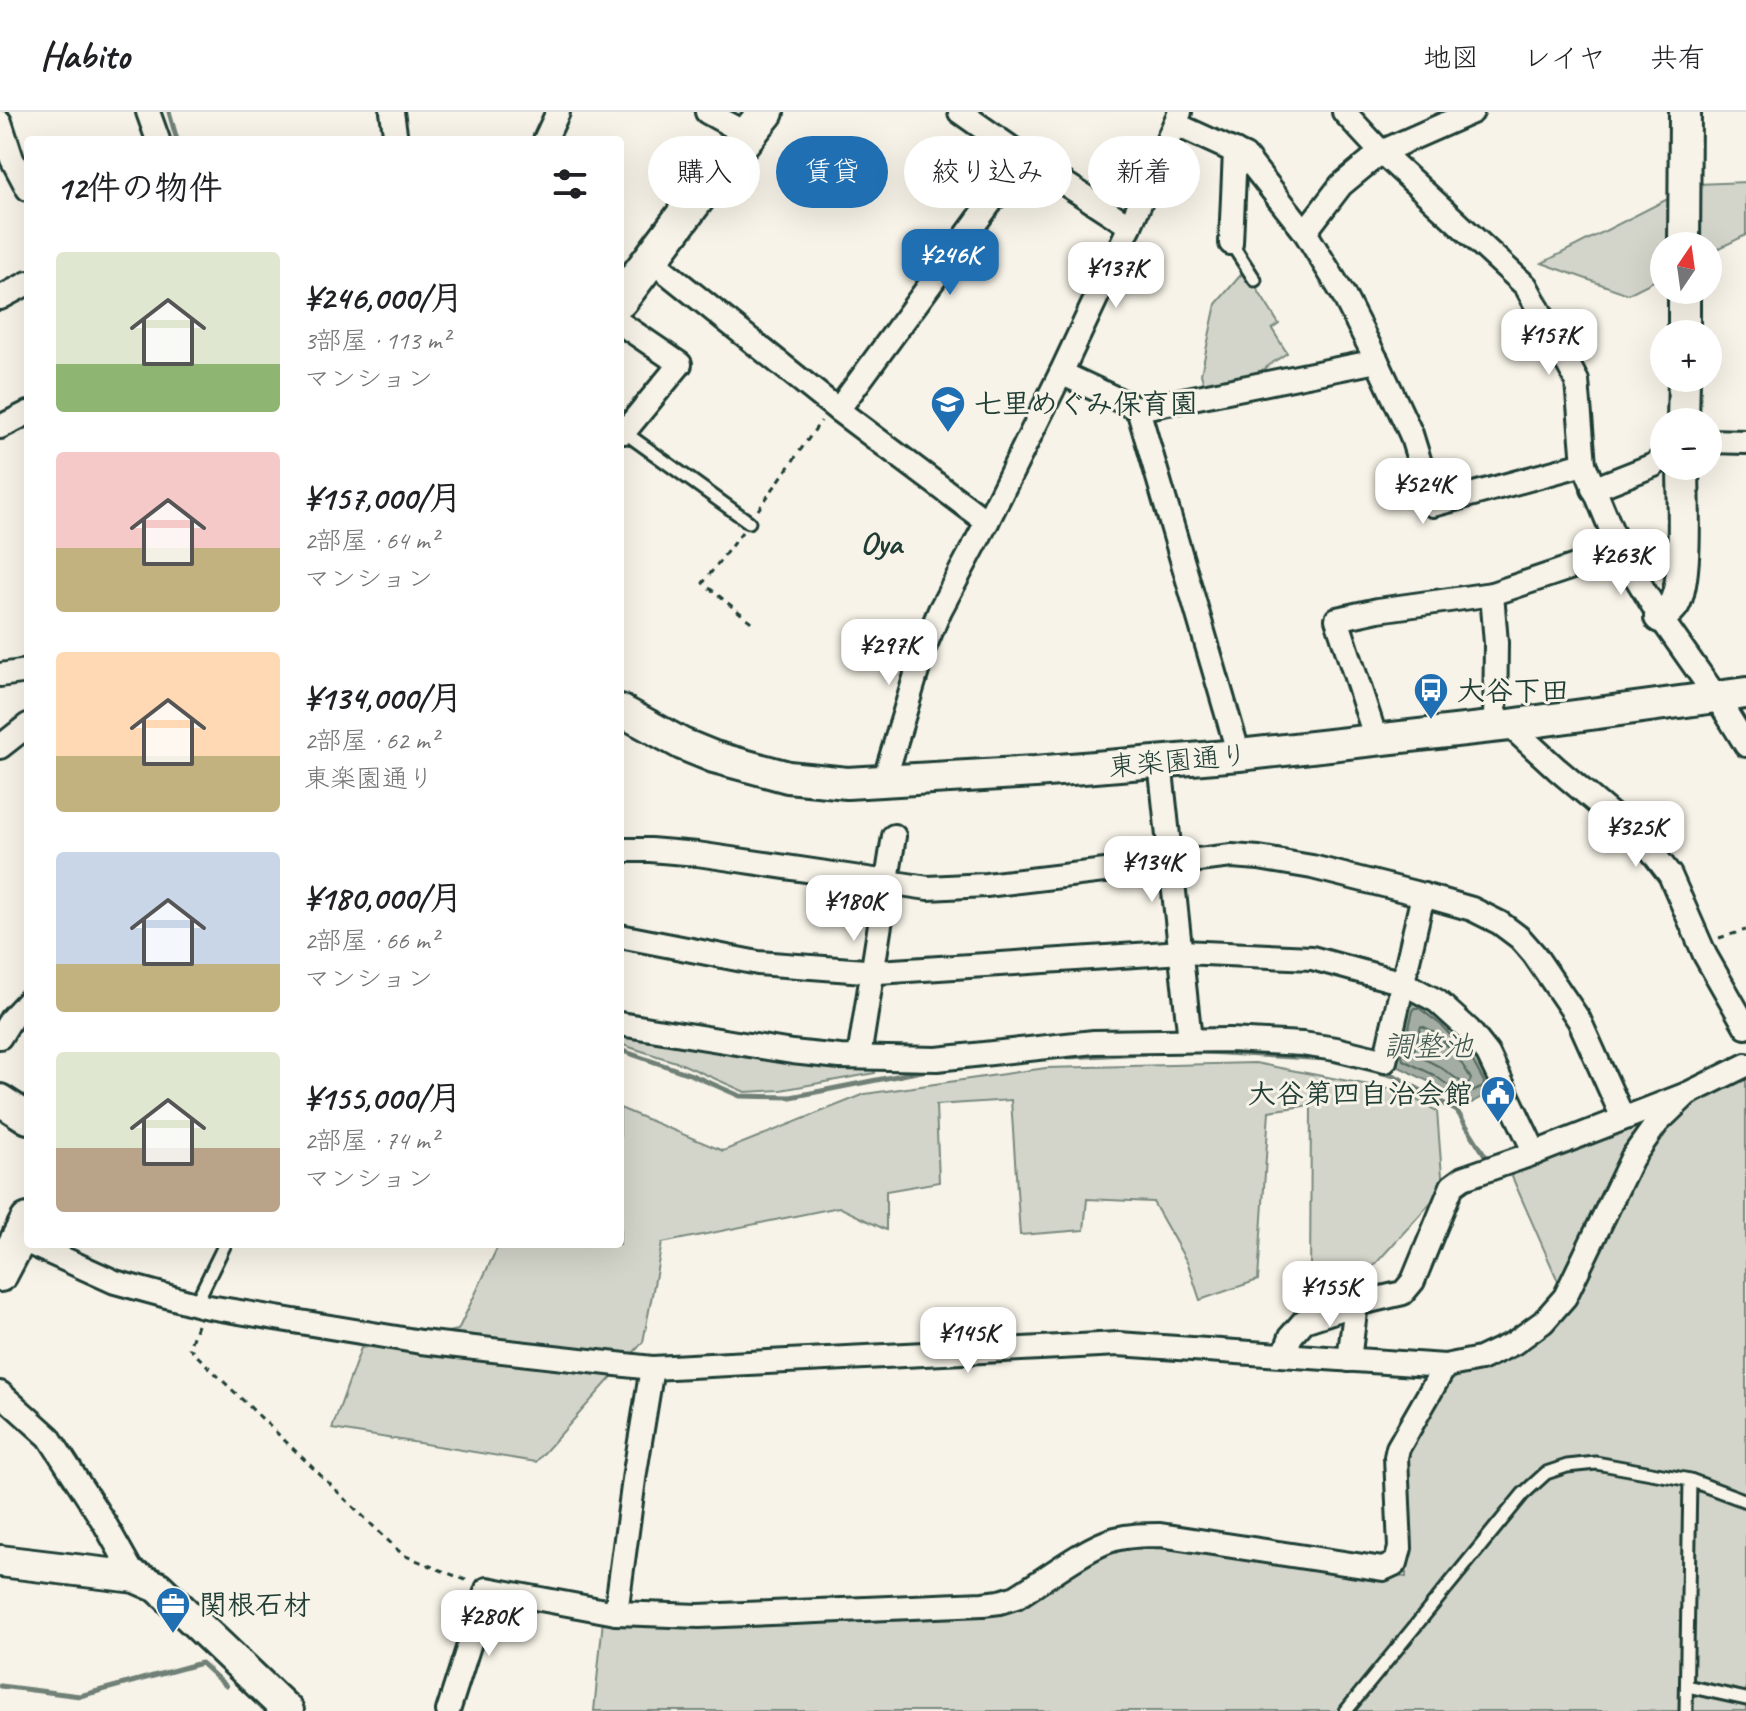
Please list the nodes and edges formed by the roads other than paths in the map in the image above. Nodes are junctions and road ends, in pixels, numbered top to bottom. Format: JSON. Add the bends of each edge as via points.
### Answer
{"nodes":[{"id":1,"x":392,"y":112,"type":"edge"},
{"id":2,"x":558,"y":112,"type":"edge"},
{"id":3,"x":707,"y":112,"type":"edge"},
{"id":4,"x":960,"y":112,"type":"edge"},
{"id":5,"x":1344,"y":112,"type":"edge"},
{"id":6,"x":1472,"y":112,"type":"edge"},
{"id":7,"x":1685,"y":112,"type":"edge"},
{"id":8,"x":152,"y":113,"type":"edge"},
{"id":9,"x":1178,"y":118,"type":"edge"},
{"id":10,"x":0,"y":122,"type":"edge"},
{"id":11,"x":756,"y":123,"type":"edge"},
{"id":12,"x":157,"y":136,"type":"edge"},
{"id":13,"x":395,"y":136,"type":"edge"},
{"id":14,"x":547,"y":136,"type":"edge"},
{"id":15,"x":994,"y":136,"type":"edge"},
{"id":16,"x":1235,"y":151,"type":"junction"},
{"id":17,"x":1381,"y":152,"type":"junction"},
{"id":18,"x":24,"y":182,"type":"edge"},
{"id":19,"x":1072,"y":188,"type":"edge"},
{"id":20,"x":987,"y":208,"type":"edge"},
{"id":21,"x":1130,"y":226,"type":"junction"},
{"id":22,"x":1305,"y":232,"type":"junction"},
{"id":23,"x":1684,"y":232,"type":"edge"},
{"id":24,"x":1231,"y":243,"type":"joint"},
{"id":25,"x":651,"y":260,"type":"junction"},
{"id":26,"x":1255,"y":280,"type":"dead end"},
{"id":27,"x":24,"y":284,"type":"edge"},
{"id":28,"x":2,"y":292,"type":"edge"},
{"id":29,"x":624,"y":295,"type":"edge"},
{"id":30,"x":624,"y":326,"type":"edge"},
{"id":31,"x":1377,"y":361,"type":"junction"},
{"id":32,"x":1061,"y":373,"type":"junction"},
{"id":33,"x":1138,"y":409,"type":"junction"},
{"id":34,"x":838,"y":410,"type":"junction"},
{"id":35,"x":24,"y":415,"type":"edge"},
{"id":36,"x":0,"y":427,"type":"edge"},
{"id":37,"x":624,"y":428,"type":"edge"},
{"id":38,"x":624,"y":431,"type":"edge"},
{"id":39,"x":1722,"y":441,"type":"edge"},
{"id":40,"x":1746,"y":442,"type":"edge"},
{"id":41,"x":1584,"y":464,"type":"junction"},
{"id":42,"x":1650,"y":467,"type":"edge"},
{"id":43,"x":1683,"y":480,"type":"edge"},
{"id":44,"x":1593,"y":489,"type":"junction"},
{"id":45,"x":749,"y":522,"type":"dead end"},
{"id":46,"x":987,"y":522,"type":"junction"},
{"id":47,"x":1620,"y":551,"type":"junction"},
{"id":48,"x":1492,"y":594,"type":"junction"},
{"id":49,"x":1660,"y":617,"type":"junction"},
{"id":50,"x":24,"y":672,"type":"edge"},
{"id":51,"x":0,"y":675,"type":"edge"},
{"id":52,"x":1731,"y":695,"type":"edge"},
{"id":53,"x":624,"y":712,"type":"edge"},
{"id":54,"x":1502,"y":725,"type":"junction"},
{"id":55,"x":24,"y":728,"type":"edge"},
{"id":56,"x":1376,"y":739,"type":"junction"},
{"id":57,"x":1746,"y":745,"type":"edge"},
{"id":58,"x":0,"y":747,"type":"edge"},
{"id":59,"x":1239,"y":755,"type":"junction"},
{"id":60,"x":1160,"y":762,"type":"junction"},
{"id":61,"x":884,"y":781,"type":"junction"},
{"id":62,"x":894,"y":836,"type":"dead end"},
{"id":63,"x":624,"y":850,"type":"edge"},
{"id":64,"x":1170,"y":864,"type":"junction"},
{"id":65,"x":886,"y":882,"type":"junction"},
{"id":66,"x":1423,"y":895,"type":"junction"},
{"id":67,"x":624,"y":937,"type":"edge"},
{"id":68,"x":1182,"y":952,"type":"junction"},
{"id":69,"x":873,"y":972,"type":"junction"},
{"id":70,"x":1403,"y":983,"type":"junction"},
{"id":71,"x":24,"y":1005,"type":"edge"},
{"id":72,"x":624,"y":1025,"type":"edge"},
{"id":73,"x":1746,"y":1027,"type":"edge"},
{"id":74,"x":0,"y":1037,"type":"edge"},
{"id":75,"x":1190,"y":1040,"type":"junction"},
{"id":76,"x":859,"y":1057,"type":"junction"},
{"id":77,"x":1746,"y":1065,"type":"edge"},
{"id":78,"x":1687,"y":1094,"type":"junction"},
{"id":79,"x":0,"y":1100,"type":"edge"},
{"id":80,"x":24,"y":1115,"type":"edge"},
{"id":81,"x":1623,"y":1118,"type":"junction"},
{"id":82,"x":1535,"y":1153,"type":"junction"},
{"id":83,"x":22,"y":1236,"type":"edge"},
{"id":84,"x":46,"y":1248,"type":"edge"},
{"id":85,"x":223,"y":1248,"type":"edge"},
{"id":86,"x":0,"y":1274,"type":"edge"},
{"id":87,"x":200,"y":1304,"type":"junction"},
{"id":88,"x":1356,"y":1304,"type":"junction"},
{"id":89,"x":1284,"y":1355,"type":"junction"},
{"id":90,"x":1349,"y":1360,"type":"junction"},
{"id":91,"x":1445,"y":1366,"type":"junction"},
{"id":92,"x":652,"y":1368,"type":"junction"},
{"id":93,"x":0,"y":1393,"type":"edge"},
{"id":94,"x":1690,"y":1480,"type":"junction"},
{"id":95,"x":1746,"y":1501,"type":"edge"},
{"id":96,"x":0,"y":1561,"type":"edge"},
{"id":97,"x":135,"y":1577,"type":"junction"},
{"id":98,"x":616,"y":1613,"type":"junction"},
{"id":99,"x":1687,"y":1686,"type":"junction"},
{"id":100,"x":1746,"y":1699,"type":"edge"},
{"id":101,"x":288,"y":1711,"type":"edge"},
{"id":102,"x":448,"y":1711,"type":"edge"},
{"id":103,"x":1346,"y":1711,"type":"edge"},
{"id":104,"x":1686,"y":1711,"type":"edge"}],
"edges":[{"from":1,"to":13,"type":"street"},
{"from":2,"to":14,"type":"street"},
{"from":3,"to":11,"type":"street"},
{"from":4,"to":15,"type":"street"},
{"from":5,"to":17,"type":"street"},
{"from":6,"to":17,"type":"street"},
{"from":7,"to":23,"type":"street"},
{"from":8,"to":12,"type":"street"},
{"from":9,"to":16,"type":"street"},
{"from":9,"to":21,"type":"street"},
{"from":10,"to":18,"type":"street"},
{"from":11,"to":25,"type":"main road"},
{"from":16,"to":22,"type":"street","via":[[1245,156]]},
{"from":16,"to":24,"type":"street"},
{"from":17,"to":22,"type":"street","via":[[1341,185]]},
{"from":17,"to":41,"type":"street","via":[[1526,286],[1577,381]]},
{"from":19,"to":21,"type":"street"},
{"from":20,"to":34,"type":"street"},
{"from":21,"to":32,"type":"street"},
{"from":22,"to":31,"type":"street"},
{"from":24,"to":26,"type":"lane"},
{"from":25,"to":29,"type":"main road"},
{"from":25,"to":34,"type":"street"},
{"from":27,"to":28,"type":"street"},
{"from":30,"to":37,"type":"street","via":[[680,364]]},
{"from":31,"to":33,"type":"street"},
{"from":31,"to":41,"type":"street","via":[[1411,434],[1433,505]]},
{"from":32,"to":33,"type":"street"},
{"from":32,"to":46,"type":"street"},
{"from":33,"to":59,"type":"street"},
{"from":34,"to":46,"type":"street"},
{"from":35,"to":36,"type":"street"},
{"from":38,"to":45,"type":"lane"},
{"from":39,"to":40,"type":"street"},
{"from":41,"to":44,"type":"street"},
{"from":42,"to":44,"type":"street"},
{"from":43,"to":49,"type":"street","via":[[1679,590],[1673,607]]},
{"from":44,"to":47,"type":"street"},
{"from":46,"to":61,"type":"street","via":[[924,648]]},
{"from":47,"to":48,"type":"street"},
{"from":47,"to":49,"type":"street"},
{"from":48,"to":54,"type":"street"},
{"from":48,"to":56,"type":"street","via":[[1337,619]]},
{"from":49,"to":52,"type":"street"},
{"from":50,"to":51,"type":"street"},
{"from":52,"to":54,"type":"street","name":"東楽園通り"},
{"from":52,"to":57,"type":"street"},
{"from":53,"to":61,"type":"street","name":"東楽園通り","via":[[682,744],[752,768],[826,781]]},
{"from":54,"to":56,"type":"street","name":"東楽園通り"},
{"from":54,"to":73,"type":"street","via":[[1647,845],[1670,875],[1700,944]]},
{"from":55,"to":58,"type":"street"},
{"from":56,"to":59,"type":"street","name":"東楽園通り"},
{"from":59,"to":60,"type":"street","name":"東楽園通り"},
{"from":60,"to":61,"type":"street","name":"東楽園通り"},
{"from":60,"to":64,"type":"street"},
{"from":62,"to":65,"type":"street"},
{"from":63,"to":65,"type":"street","via":[[697,854]]},
{"from":64,"to":65,"type":"street","via":[[986,885],[928,888]]},
{"from":64,"to":66,"type":"street","via":[[1259,858]]},
{"from":64,"to":68,"type":"street"},
{"from":65,"to":69,"type":"street"},
{"from":66,"to":70,"type":"street"},
{"from":66,"to":81,"type":"street","via":[[1472,909],[1520,938],[1579,1020]]},
{"from":67,"to":69,"type":"street","via":[[758,963]]},
{"from":68,"to":69,"type":"street"},
{"from":68,"to":70,"type":"street","via":[[1312,958]]},
{"from":68,"to":75,"type":"street"},
{"from":69,"to":76,"type":"street"},
{"from":70,"to":75,"type":"street","via":[[1385,1061],[1302,1044]]},
{"from":70,"to":82,"type":"street","via":[[1437,1001],[1488,1054]]},
{"from":71,"to":74,"type":"street"},
{"from":72,"to":76,"type":"street","via":[[792,1052]]},
{"from":75,"to":76,"type":"street","via":[[1094,1042],[937,1059]]},
{"from":77,"to":78,"type":"street"},
{"from":78,"to":81,"type":"street"},
{"from":78,"to":91,"type":"street","via":[[1632,1158],[1565,1297],[1543,1322],[1480,1359]]},
{"from":79,"to":80,"type":"street"},
{"from":81,"to":82,"type":"street"},
{"from":82,"to":88,"type":"street","via":[[1452,1186],[1413,1281],[1403,1293]]},
{"from":83,"to":86,"type":"main road"},
{"from":84,"to":87,"type":"street","via":[[115,1282]]},
{"from":85,"to":87,"type":"lane"},
{"from":87,"to":92,"type":"street","via":[[421,1342]]},
{"from":88,"to":89,"type":"street","via":[[1304,1321]]},
{"from":88,"to":90,"type":"street"},
{"from":89,"to":90,"type":"street"},
{"from":89,"to":92,"type":"street","via":[[1118,1344]]},
{"from":90,"to":91,"type":"street"},
{"from":91,"to":98,"type":"street","via":[[1398,1448],[1400,1548],[1391,1567],[1132,1535],[1105,1542],[1000,1602],[699,1616]]},
{"from":92,"to":98,"type":"street"},
{"from":93,"to":97,"type":"street","via":[[49,1437]]},
{"from":94,"to":95,"type":"lane"},
{"from":94,"to":99,"type":"lane"},
{"from":94,"to":103,"type":"lane","via":[[1596,1463],[1546,1473],[1523,1494]]},
{"from":96,"to":97,"type":"street"},
{"from":97,"to":101,"type":"street","via":[[158,1587]]},
{"from":98,"to":102,"type":"street","via":[[487,1589]]},
{"from":99,"to":100,"type":"lane"},
{"from":99,"to":104,"type":"lane"}]}
